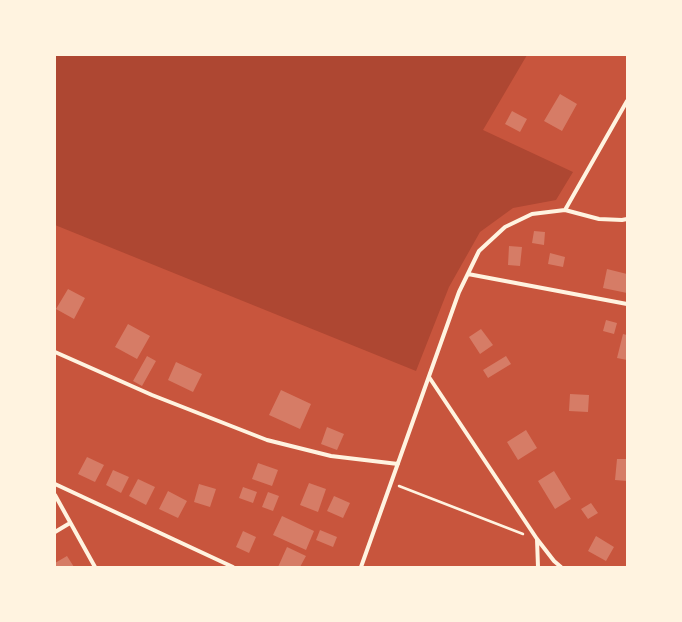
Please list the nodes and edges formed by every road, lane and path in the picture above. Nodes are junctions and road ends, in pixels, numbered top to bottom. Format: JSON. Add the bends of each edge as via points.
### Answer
{"nodes":[{"id":1,"x":627,"y":101,"type":"edge"},
{"id":2,"x":565,"y":210,"type":"junction"},
{"id":3,"x":627,"y":219,"type":"edge"},
{"id":4,"x":468,"y":274,"type":"junction"},
{"id":5,"x":627,"y":304,"type":"edge"},
{"id":6,"x":55,"y":352,"type":"edge"},
{"id":7,"x":429,"y":377,"type":"junction"},
{"id":8,"x":398,"y":464,"type":"junction"},
{"id":9,"x":55,"y":484,"type":"edge"},
{"id":10,"x":391,"y":484,"type":"junction"},
{"id":11,"x":55,"y":495,"type":"edge"},
{"id":12,"x":70,"y":523,"type":"junction"},
{"id":13,"x":55,"y":532,"type":"edge"},
{"id":14,"x":537,"y":539,"type":"junction"},
{"id":15,"x":95,"y":567,"type":"edge"},
{"id":16,"x":233,"y":567,"type":"edge"},
{"id":17,"x":361,"y":567,"type":"edge"},
{"id":18,"x":538,"y":567,"type":"edge"},
{"id":19,"x":562,"y":567,"type":"edge"}],
"edges":[{"from":1,"to":2,"type":"street"},
{"from":2,"to":3,"type":"street","via":[[599,220]]},
{"from":2,"to":4,"type":"street","via":[[532,214],[505,226],[480,251]]},
{"from":4,"to":5,"type":"street"},
{"from":4,"to":7,"type":"street","via":[[459,292]]},
{"from":6,"to":8,"type":"street","via":[[152,395],[267,440],[331,456]]},
{"from":7,"to":8,"type":"street"},
{"from":7,"to":14,"type":"street"},
{"from":8,"to":10,"type":"street"},
{"from":9,"to":16,"type":"street"},
{"from":10,"to":14,"type":"path"},
{"from":10,"to":17,"type":"street"},
{"from":11,"to":12,"type":"street"},
{"from":12,"to":13,"type":"street"},
{"from":12,"to":15,"type":"street"},
{"from":14,"to":18,"type":"street"},
{"from":14,"to":19,"type":"street"}]}
